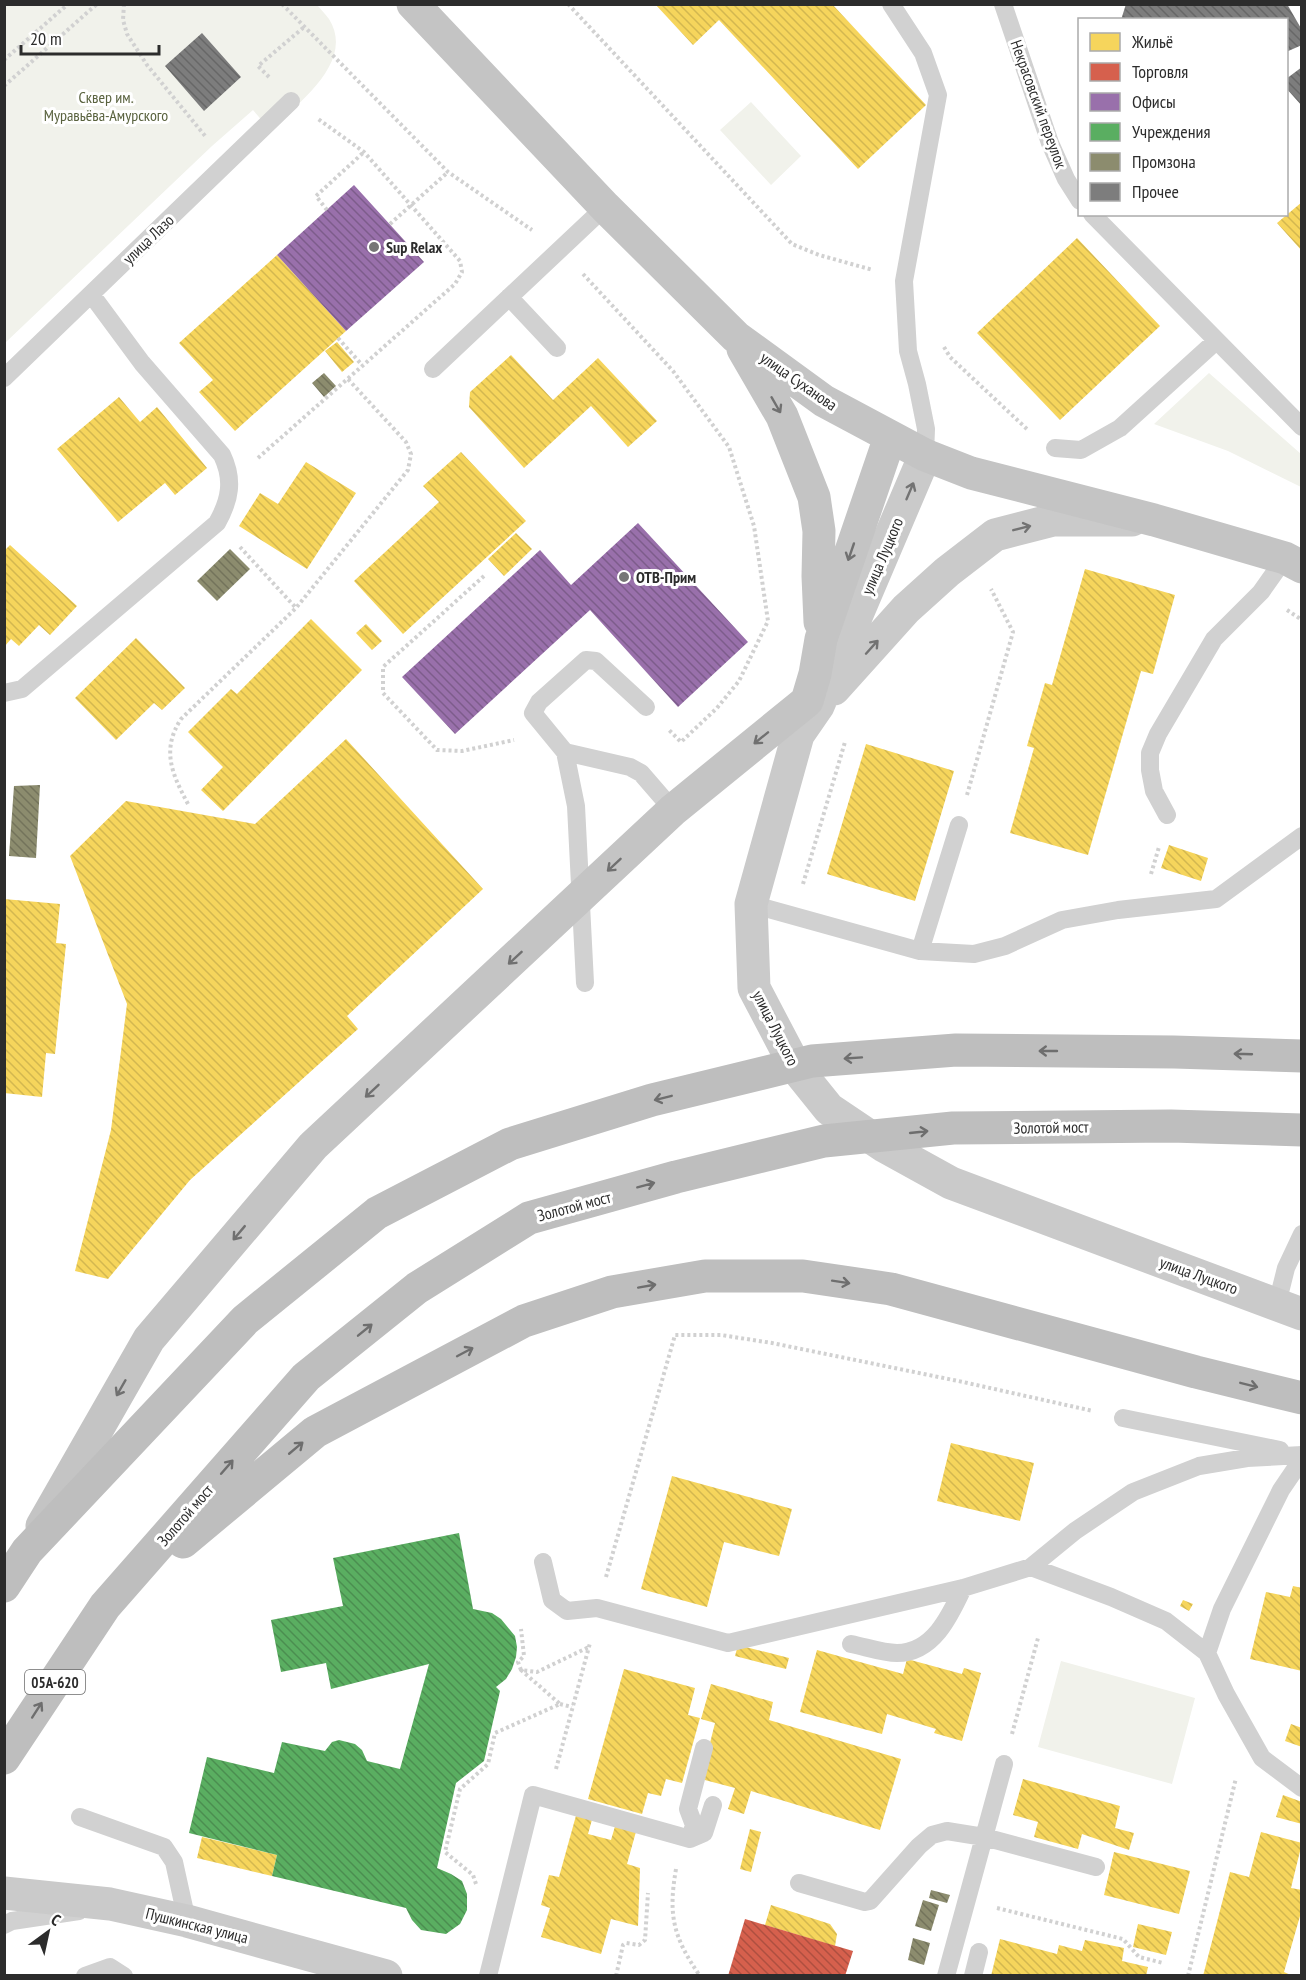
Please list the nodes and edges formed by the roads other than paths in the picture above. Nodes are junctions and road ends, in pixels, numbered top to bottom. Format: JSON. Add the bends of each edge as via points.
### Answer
{"nodes":[{"id":1,"x":413,"y":4,"type":"edge"},
{"id":2,"x":891,"y":4,"type":"edge"},
{"id":3,"x":1003,"y":4,"type":"edge"},
{"id":4,"x":291,"y":101,"type":"road end"},
{"id":5,"x":1078,"y":198,"type":"edge"},
{"id":6,"x":605,"y":207,"type":"junction"},
{"id":7,"x":1094,"y":216,"type":"edge"},
{"id":8,"x":91,"y":294,"type":"junction"},
{"id":9,"x":509,"y":297,"type":"junction"},
{"id":10,"x":736,"y":337,"type":"junction"},
{"id":11,"x":1216,"y":340,"type":"junction"},
{"id":12,"x":556,"y":348,"type":"dead end"},
{"id":13,"x":433,"y":369,"type":"dead end"},
{"id":14,"x":4,"y":378,"type":"edge"},
{"id":15,"x":1302,"y":427,"type":"edge"},
{"id":16,"x":890,"y":437,"type":"junction"},
{"id":17,"x":1055,"y":448,"type":"road end"},
{"id":18,"x":925,"y":455,"type":"junction"},
{"id":19,"x":1154,"y":520,"type":"junction"},
{"id":20,"x":1293,"y":563,"type":"edge"},
{"id":21,"x":821,"y":639,"type":"junction"},
{"id":22,"x":4,"y":693,"type":"edge"},
{"id":23,"x":812,"y":703,"type":"junction"},
{"id":24,"x":646,"y":707,"type":"dead end"},
{"id":25,"x":565,"y":752,"type":"junction"},
{"id":26,"x":673,"y":810,"type":"junction"},
{"id":27,"x":1167,"y":815,"type":"road end"},
{"id":28,"x":959,"y":825,"type":"road end"},
{"id":29,"x":1302,"y":836,"type":"edge"},
{"id":30,"x":751,"y":904,"type":"junction"},
{"id":31,"x":921,"y":951,"type":"junction"},
{"id":32,"x":585,"y":983,"type":"dead end"},
{"id":33,"x":1302,"y":1056,"type":"edge"},
{"id":34,"x":1302,"y":1130,"type":"edge"},
{"id":35,"x":1302,"y":1234,"type":"edge"},
{"id":36,"x":1289,"y":1309,"type":"edge"},
{"id":37,"x":1302,"y":1398,"type":"edge"},
{"id":38,"x":1123,"y":1418,"type":"road end"},
{"id":39,"x":1302,"y":1456,"type":"edge"},
{"id":40,"x":27,"y":1551,"type":"junction"},
{"id":41,"x":543,"y":1562,"type":"dead end"},
{"id":42,"x":1031,"y":1567,"type":"junction"},
{"id":43,"x":4,"y":1586,"type":"edge"},
{"id":44,"x":963,"y":1588,"type":"junction"},
{"id":45,"x":105,"y":1606,"type":"junction"},
{"id":46,"x":851,"y":1644,"type":"dead end"},
{"id":47,"x":1207,"y":1653,"type":"junction"},
{"id":48,"x":704,"y":1748,"type":"dead end"},
{"id":49,"x":4,"y":1758,"type":"edge"},
{"id":50,"x":1004,"y":1764,"type":"dead end"},
{"id":51,"x":1302,"y":1788,"type":"edge"},
{"id":52,"x":713,"y":1805,"type":"dead end"},
{"id":53,"x":80,"y":1817,"type":"dead end"},
{"id":54,"x":685,"y":1837,"type":"junction"},
{"id":55,"x":984,"y":1837,"type":"junction"},
{"id":56,"x":1096,"y":1867,"type":"dead end"},
{"id":57,"x":798,"y":1883,"type":"dead end"},
{"id":58,"x":4,"y":1893,"type":"edge"},
{"id":59,"x":110,"y":1904,"type":"junction"},
{"id":60,"x":187,"y":1922,"type":"junction"},
{"id":61,"x":4,"y":1925,"type":"edge"},
{"id":62,"x":979,"y":1952,"type":"dead end"},
{"id":63,"x":85,"y":1976,"type":"edge"},
{"id":64,"x":124,"y":1976,"type":"edge"},
{"id":65,"x":386,"y":1976,"type":"edge"},
{"id":66,"x":488,"y":1976,"type":"edge"},
{"id":67,"x":946,"y":1976,"type":"edge"},
{"id":68,"x":973,"y":1976,"type":"edge"}],
"edges":[{"from":1,"to":6,"type":"main road","name":"улица Суханова"},
{"from":2,"to":18,"type":"lane","via":[[924,52],[938,95],[904,281],[908,351],[926,429]]},
{"from":3,"to":5,"type":"lane","name":"Некрасовский переулок","via":[[1050,143]]},
{"from":4,"to":8,"type":"lane","name":"улица Лазо"},
{"from":6,"to":9,"type":"lane"},
{"from":6,"to":10,"type":"main road","name":"улица Суханова"},
{"from":7,"to":11,"type":"lane"},
{"from":8,"to":14,"type":"lane","name":"улица Лазо"},
{"from":8,"to":22,"type":"lane","via":[[142,363],[222,455],[229,485],[227,504],[217,523],[22,689]]},
{"from":9,"to":12,"type":"lane"},
{"from":9,"to":13,"type":"lane"},
{"from":10,"to":16,"type":"main road","name":"улица Суханова","via":[[824,401]]},
{"from":10,"to":21,"type":"main road","one_way":true,"via":[[782,416],[814,497],[819,531]]},
{"from":11,"to":15,"type":"lane"},
{"from":11,"to":17,"type":"lane","via":[[1120,428],[1081,450]]},
{"from":16,"to":18,"type":"main road","name":"улица Суханова"},
{"from":16,"to":21,"type":"main road","one_way":true},
{"from":18,"to":19,"type":"main road","name":"улица Суханова","via":[[971,473]]},
{"from":23,"to":18,"type":"main road","name":"улица Луцкого","one_way":true},
{"from":19,"to":20,"type":"main road","name":"улица Суханова"},
{"from":23,"to":19,"type":"main road","one_way":true,"via":[[906,609],[995,535],[1053,520]]},
{"from":20,"to":27,"type":"lane","via":[[1214,639],[1158,734],[1150,753],[1150,770],[1154,791]]},
{"from":21,"to":23,"type":"main road"},
{"from":23,"to":26,"type":"main road","one_way":true},
{"from":23,"to":30,"type":"main road","name":"улица Луцкого","via":[[798,735]]},
{"from":24,"to":25,"type":"lane","via":[[596,661],[586,660],[539,702],[533,713]]},
{"from":25,"to":26,"type":"lane","via":[[630,767]]},
{"from":25,"to":32,"type":"lane","via":[[576,806]]},
{"from":26,"to":40,"type":"main road","one_way":true,"via":[[312,1146],[149,1339]]},
{"from":28,"to":31,"type":"lane"},
{"from":29,"to":31,"type":"lane","via":[[1216,899],[1142,906],[1062,920],[1005,946],[974,954]]},
{"from":30,"to":31,"type":"lane"},
{"from":30,"to":36,"type":"main road","name":"улица Луцкого","via":[[754,988],[796,1068],[829,1109],[884,1146],[951,1183]]},
{"from":33,"to":40,"type":"highway","one_way":true,"via":[[956,1050],[812,1061],[652,1100],[510,1144],[377,1213],[245,1320]]},
{"from":45,"to":34,"type":"highway","name":"Золотой мост","one_way":true,"via":[[306,1377],[417,1288],[529,1218],[824,1141],[953,1128],[1171,1126]]},
{"from":35,"to":36,"type":"lane","via":[[1286,1268]]},
{"from":45,"to":37,"type":"highway","one_way":true,"via":[[315,1432],[524,1321],[612,1292],[705,1276],[803,1276],[891,1289]]},
{"from":38,"to":39,"type":"lane"},
{"from":39,"to":42,"type":"lane","via":[[1247,1458],[1199,1466],[1133,1492]]},
{"from":39,"to":47,"type":"lane","via":[[1222,1609]]},
{"from":40,"to":43,"type":"highway"},
{"from":41,"to":44,"type":"lane","via":[[552,1600],[567,1611],[597,1608],[728,1643]]},
{"from":42,"to":44,"type":"lane"},
{"from":42,"to":47,"type":"lane","via":[[1166,1621]]},
{"from":44,"to":46,"type":"lane","via":[[941,1630],[920,1649],[897,1653]]},
{"from":49,"to":45,"type":"highway","name":"Золотой мост","number":"05А-620","one_way":true},
{"from":47,"to":51,"type":"lane","via":[[1262,1758]]},
{"from":48,"to":54,"type":"lane","via":[[688,1809],[694,1825]]},
{"from":50,"to":55,"type":"lane"},
{"from":52,"to":54,"type":"lane","via":[[704,1833]]},
{"from":53,"to":60,"type":"lane","via":[[164,1847],[174,1862]]},
{"from":54,"to":66,"type":"lane","via":[[533,1795]]},
{"from":55,"to":56,"type":"lane"},
{"from":55,"to":57,"type":"lane","via":[[947,1831],[932,1835],[870,1901]]},
{"from":55,"to":67,"type":"lane"},
{"from":58,"to":59,"type":"main road","name":"Пушкинская улица"},
{"from":59,"to":60,"type":"main road","name":"Пушкинская улица"},
{"from":59,"to":61,"type":"lane"},
{"from":60,"to":65,"type":"main road","name":"Пушкинская улица"},
{"from":62,"to":68,"type":"lane"},
{"from":63,"to":64,"type":"lane","via":[[110,1967]]}]}
